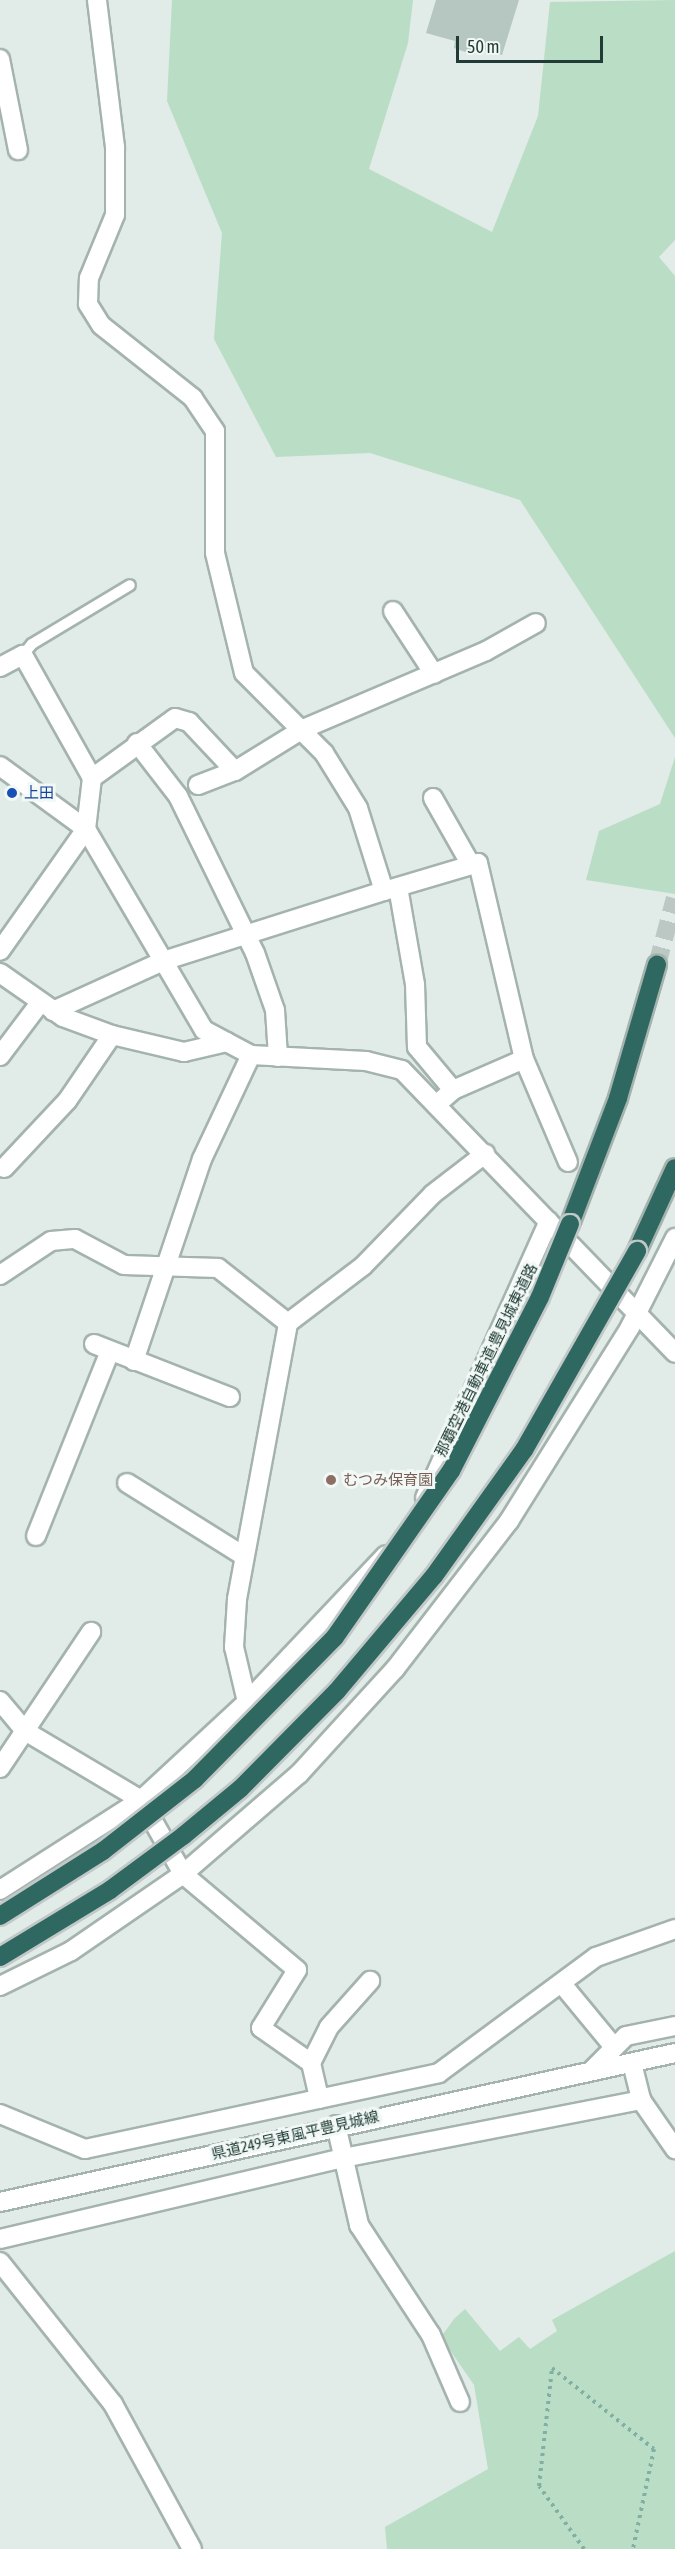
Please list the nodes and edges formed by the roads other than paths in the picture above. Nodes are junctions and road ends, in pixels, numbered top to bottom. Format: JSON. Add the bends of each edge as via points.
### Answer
{"nodes":[{"id":1,"x":97,"y":0,"type":"edge"},
{"id":2,"x":0,"y":59,"type":"edge"},
{"id":3,"x":18,"y":150,"type":"dead end"},
{"id":4,"x":130,"y":585,"type":"dead end"},
{"id":5,"x":393,"y":611,"type":"dead end"},
{"id":6,"x":536,"y":623,"type":"dead end"},
{"id":7,"x":23,"y":655,"type":"junction"},
{"id":8,"x":0,"y":667,"type":"edge"},
{"id":9,"x":434,"y":674,"type":"junction"},
{"id":10,"x":303,"y":729,"type":"junction"},
{"id":11,"x":137,"y":743,"type":"junction"},
{"id":12,"x":0,"y":766,"type":"edge"},
{"id":13,"x":235,"y":771,"type":"junction"},
{"id":14,"x":92,"y":778,"type":"junction"},
{"id":15,"x":198,"y":785,"type":"dead end"},
{"id":16,"x":433,"y":798,"type":"dead end"},
{"id":17,"x":86,"y":829,"type":"junction"},
{"id":18,"x":471,"y":864,"type":"junction"},
{"id":19,"x":391,"y":889,"type":"junction"},
{"id":20,"x":241,"y":933,"type":"junction"},
{"id":21,"x":0,"y":951,"type":"edge"},
{"id":22,"x":163,"y":961,"type":"junction"},
{"id":23,"x":657,"y":965,"type":"tunnel mouth"},
{"id":24,"x":0,"y":973,"type":"edge"},
{"id":25,"x":46,"y":1007,"type":"junction"},
{"id":26,"x":112,"y":1035,"type":"junction"},
{"id":27,"x":227,"y":1042,"type":"junction"},
{"id":28,"x":251,"y":1055,"type":"junction"},
{"id":29,"x":0,"y":1056,"type":"edge"},
{"id":30,"x":278,"y":1057,"type":"junction"},
{"id":31,"x":524,"y":1059,"type":"junction"},
{"id":32,"x":453,"y":1090,"type":"junction"},
{"id":33,"x":436,"y":1105,"type":"junction"},
{"id":34,"x":485,"y":1154,"type":"junction"},
{"id":35,"x":568,"y":1162,"type":"dead end"},
{"id":36,"x":675,"y":1168,"type":"edge"},
{"id":37,"x":7,"y":1171,"type":"edge"},
{"id":38,"x":549,"y":1221,"type":"junction"},
{"id":39,"x":675,"y":1238,"type":"edge"},
{"id":40,"x":169,"y":1265,"type":"junction"},
{"id":41,"x":0,"y":1275,"type":"edge"},
{"id":42,"x":638,"y":1314,"type":"junction"},
{"id":43,"x":288,"y":1323,"type":"junction"},
{"id":44,"x":675,"y":1353,"type":"edge"},
{"id":45,"x":134,"y":1361,"type":"junction"},
{"id":46,"x":230,"y":1396,"type":"dead end"},
{"id":47,"x":127,"y":1483,"type":"dead end"},
{"id":48,"x":36,"y":1536,"type":"dead end"},
{"id":49,"x":244,"y":1556,"type":"junction"},
{"id":50,"x":91,"y":1632,"type":"dead end"},
{"id":51,"x":0,"y":1701,"type":"edge"},
{"id":52,"x":247,"y":1702,"type":"junction"},
{"id":53,"x":25,"y":1731,"type":"junction"},
{"id":54,"x":0,"y":1768,"type":"edge"},
{"id":55,"x":141,"y":1800,"type":"junction"},
{"id":56,"x":183,"y":1874,"type":"junction"},
{"id":57,"x":0,"y":1890,"type":"edge"},
{"id":58,"x":0,"y":1916,"type":"edge"},
{"id":59,"x":675,"y":1929,"type":"edge"},
{"id":60,"x":0,"y":1957,"type":"edge"},
{"id":61,"x":370,"y":1981,"type":"dead end"},
{"id":62,"x":562,"y":1984,"type":"junction"},
{"id":63,"x":0,"y":1986,"type":"edge"},
{"id":64,"x":675,"y":2026,"type":"edge"},
{"id":65,"x":614,"y":2047,"type":"junction"},
{"id":66,"x":675,"y":2053,"type":"edge"},
{"id":67,"x":632,"y":2062,"type":"junction"},
{"id":68,"x":310,"y":2063,"type":"junction"},
{"id":69,"x":591,"y":2071,"type":"junction"},
{"id":70,"x":319,"y":2098,"type":"junction"},
{"id":71,"x":641,"y":2100,"type":"junction"},
{"id":72,"x":0,"y":2114,"type":"edge"},
{"id":73,"x":336,"y":2125,"type":"junction"},
{"id":74,"x":675,"y":2149,"type":"edge"},
{"id":75,"x":343,"y":2158,"type":"junction"},
{"id":76,"x":0,"y":2202,"type":"edge"},
{"id":77,"x":0,"y":2239,"type":"edge"},
{"id":78,"x":0,"y":2262,"type":"edge"},
{"id":79,"x":460,"y":2402,"type":"dead end"},
{"id":80,"x":192,"y":2549,"type":"edge"}],
"edges":[{"from":1,"to":10,"type":"street","via":[[116,147],[116,215],[89,278],[88,304],[101,325],[193,398],[215,431],[215,553],[244,673]]},
{"from":2,"to":3,"type":"street"},
{"from":4,"to":7,"type":"lane","via":[[32,644]]},
{"from":5,"to":9,"type":"street"},
{"from":6,"to":9,"type":"street"},
{"from":7,"to":8,"type":"street"},
{"from":7,"to":14,"type":"street"},
{"from":9,"to":10,"type":"street"},
{"from":10,"to":13,"type":"street"},
{"from":10,"to":19,"type":"street","via":[[358,808]]},
{"from":11,"to":13,"type":"street","via":[[175,718],[189,722]]},
{"from":11,"to":14,"type":"street"},
{"from":11,"to":20,"type":"street","via":[[178,796]]},
{"from":12,"to":17,"type":"street"},
{"from":13,"to":15,"type":"street"},
{"from":14,"to":17,"type":"street"},
{"from":16,"to":18,"type":"street"},
{"from":17,"to":21,"type":"street"},
{"from":17,"to":22,"type":"street"},
{"from":18,"to":19,"type":"street"},
{"from":18,"to":31,"type":"street","via":[[478,863],[493,915]]},
{"from":19,"to":20,"type":"street"},
{"from":19,"to":32,"type":"street","via":[[415,984],[417,1047]]},
{"from":20,"to":22,"type":"street"},
{"from":20,"to":30,"type":"street","via":[[255,953],[275,1010]]},
{"from":22,"to":25,"type":"street"},
{"from":22,"to":27,"type":"street","via":[[204,1030]]},
{"from":23,"to":58,"type":"highway","name":"那覇空港自動車道;豊見城東道路","bridge":true,"via":[[618,1098],[570,1224],[540,1297],[451,1472],[335,1637],[195,1779],[104,1851]]},
{"from":24,"to":25,"type":"street"},
{"from":25,"to":26,"type":"street"},
{"from":25,"to":29,"type":"street"},
{"from":26,"to":27,"type":"street","via":[[184,1052]]},
{"from":26,"to":37,"type":"street","via":[[68,1101]]},
{"from":27,"to":28,"type":"street"},
{"from":28,"to":30,"type":"street"},
{"from":28,"to":40,"type":"street","via":[[202,1160]]},
{"from":30,"to":33,"type":"street","via":[[366,1061],[402,1070]]},
{"from":31,"to":32,"type":"street"},
{"from":31,"to":35,"type":"street"},
{"from":32,"to":33,"type":"street"},
{"from":33,"to":34,"type":"street"},
{"from":34,"to":38,"type":"street"},
{"from":34,"to":43,"type":"street","via":[[433,1194],[363,1266]]},
{"from":36,"to":60,"type":"highway","bridge":true,"via":[[637,1251],[524,1450],[434,1576],[337,1691],[241,1788],[183,1836],[110,1890]]},
{"from":38,"to":42,"type":"street"},
{"from":38,"to":52,"type":"street","via":[[422,1505],[385,1556]]},
{"from":39,"to":42,"type":"street"},
{"from":40,"to":41,"type":"street","via":[[124,1265],[75,1239],[51,1241]]},
{"from":40,"to":43,"type":"street","via":[[218,1268]]},
{"from":40,"to":45,"type":"street"},
{"from":42,"to":44,"type":"street"},
{"from":42,"to":56,"type":"street","via":[[509,1521],[395,1669],[299,1774]]},
{"from":43,"to":49,"type":"street"},
{"from":45,"to":46,"type":"street"},
{"from":45,"to":48,"type":"street","via":[[102,1348]]},
{"from":47,"to":49,"type":"street"},
{"from":49,"to":52,"type":"street","via":[[234,1647]]},
{"from":50,"to":53,"type":"street"},
{"from":51,"to":53,"type":"street"},
{"from":52,"to":55,"type":"street"},
{"from":53,"to":54,"type":"street"},
{"from":53,"to":55,"type":"street"},
{"from":55,"to":56,"type":"street"},
{"from":55,"to":57,"type":"street"},
{"from":56,"to":63,"type":"street","via":[[71,1951]]},
{"from":56,"to":68,"type":"street","via":[[297,1970],[261,2028]]},
{"from":59,"to":62,"type":"street","via":[[596,1957]]},
{"from":61,"to":68,"type":"street","via":[[329,2026]]},
{"from":62,"to":65,"type":"street"},
{"from":62,"to":70,"type":"street","via":[[439,2073]]},
{"from":64,"to":65,"type":"street","via":[[626,2036]]},
{"from":65,"to":69,"type":"street"},
{"from":66,"to":67,"type":"street","name":"県道249号東風平豊見城線"},
{"from":67,"to":69,"type":"street","name":"県道249号東風平豊見城線"},
{"from":67,"to":71,"type":"street"},
{"from":68,"to":70,"type":"street"},
{"from":69,"to":73,"type":"street","name":"県道249号東風平豊見城線"},
{"from":70,"to":72,"type":"street","via":[[85,2149]]},
{"from":71,"to":74,"type":"street"},
{"from":71,"to":75,"type":"street"},
{"from":73,"to":75,"type":"street"},
{"from":73,"to":76,"type":"street","name":"県道249号東風平豊見城線"},
{"from":75,"to":77,"type":"street"},
{"from":75,"to":79,"type":"street","via":[[359,2225],[430,2335]]},
{"from":78,"to":80,"type":"street","via":[[112,2404]]}]}
